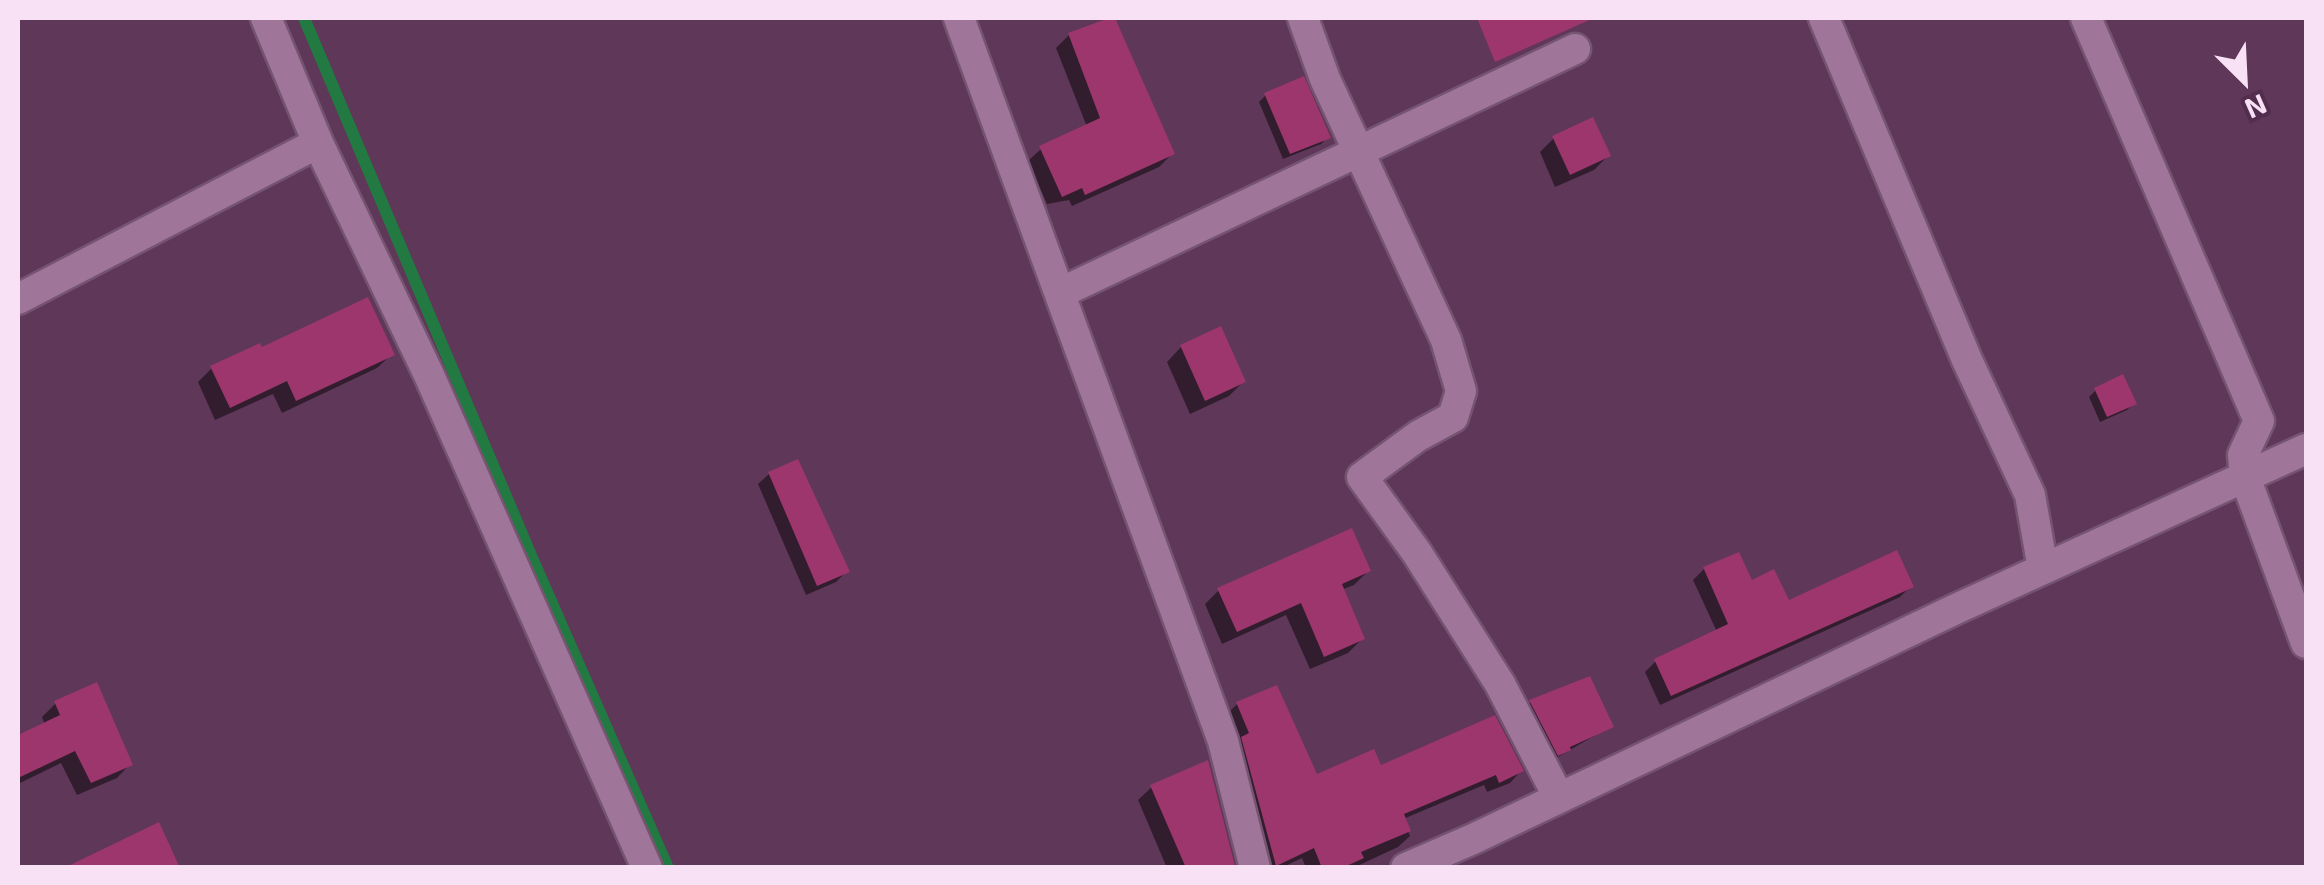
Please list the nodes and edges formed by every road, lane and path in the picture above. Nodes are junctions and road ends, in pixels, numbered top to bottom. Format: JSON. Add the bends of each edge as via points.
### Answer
{"nodes":[{"id":1,"x":266,"y":18,"type":"edge"},
{"id":2,"x":959,"y":18,"type":"edge"},
{"id":3,"x":1303,"y":18,"type":"edge"},
{"id":4,"x":1824,"y":18,"type":"edge"},
{"id":5,"x":2086,"y":18,"type":"edge"},
{"id":6,"x":1575,"y":49,"type":"dead end"},
{"id":7,"x":318,"y":144,"type":"junction"},
{"id":8,"x":1357,"y":152,"type":"junction"},
{"id":9,"x":1060,"y":293,"type":"junction"},
{"id":10,"x":18,"y":298,"type":"edge"},
{"id":11,"x":2306,"y":449,"type":"edge"},
{"id":12,"x":2244,"y":477,"type":"junction"},
{"id":13,"x":2043,"y":569,"type":"junction"},
{"id":14,"x":2306,"y":643,"type":"edge"},
{"id":15,"x":1559,"y":798,"type":"junction"},
{"id":16,"x":647,"y":868,"type":"edge"},
{"id":17,"x":1254,"y":868,"type":"edge"},
{"id":18,"x":1406,"y":868,"type":"edge"}],
"edges":[{"from":1,"to":7,"type":"street"},
{"from":2,"to":9,"type":"street"},
{"from":3,"to":8,"type":"street"},
{"from":4,"to":13,"type":"street","via":[[2030,495]]},
{"from":5,"to":12,"type":"street","via":[[2259,421],[2243,455]]},
{"from":6,"to":8,"type":"street"},
{"from":7,"to":10,"type":"street"},
{"from":7,"to":16,"type":"street","via":[[430,375]]},
{"from":8,"to":9,"type":"street"},
{"from":8,"to":15,"type":"street","via":[[1446,340],[1461,390],[1454,417],[1362,477],[1500,684]]},
{"from":9,"to":17,"type":"street","via":[[1223,741]]},
{"from":11,"to":12,"type":"street"},
{"from":12,"to":13,"type":"street"},
{"from":12,"to":14,"type":"street"},
{"from":13,"to":15,"type":"street"},
{"from":15,"to":18,"type":"street"}]}
